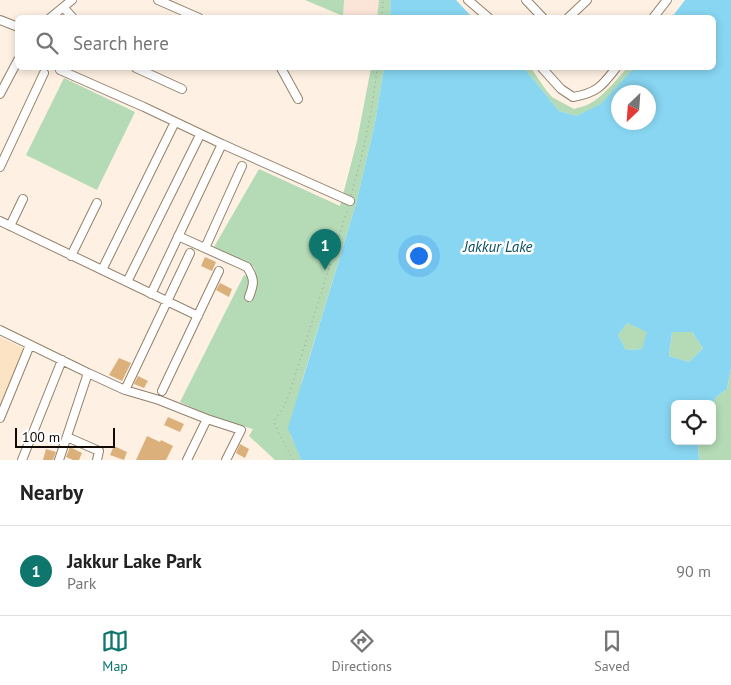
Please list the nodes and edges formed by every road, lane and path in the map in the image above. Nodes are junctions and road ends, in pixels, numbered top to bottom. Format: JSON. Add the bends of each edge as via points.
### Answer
{"nodes":[{"id":1,"x":72,"y":0,"type":"edge"},
{"id":2,"x":158,"y":0,"type":"edge"},
{"id":3,"x":383,"y":0,"type":"edge"},
{"id":4,"x":468,"y":0,"type":"edge"},
{"id":5,"x":526,"y":0,"type":"edge"},
{"id":6,"x":538,"y":0,"type":"edge"},
{"id":7,"x":586,"y":0,"type":"edge"},
{"id":8,"x":666,"y":0,"type":"edge"},
{"id":9,"x":532,"y":6,"type":"junction"},
{"id":10,"x":64,"y":8,"type":"junction"},
{"id":11,"x":54,"y":15,"type":"edge"},
{"id":12,"x":70,"y":15,"type":"edge"},
{"id":13,"x":192,"y":15,"type":"edge"},
{"id":14,"x":382,"y":15,"type":"edge"},
{"id":15,"x":486,"y":15,"type":"edge"},
{"id":16,"x":540,"y":15,"type":"edge"},
{"id":17,"x":571,"y":15,"type":"edge"},
{"id":18,"x":655,"y":15,"type":"edge"},
{"id":19,"x":0,"y":21,"type":"edge"},
{"id":20,"x":15,"y":26,"type":"edge"},
{"id":21,"x":15,"y":66,"type":"edge"},
{"id":22,"x":60,"y":70,"type":"edge"},
{"id":23,"x":140,"y":70,"type":"edge"},
{"id":24,"x":282,"y":70,"type":"edge"},
{"id":25,"x":377,"y":70,"type":"edge"},
{"id":26,"x":544,"y":70,"type":"edge"},
{"id":27,"x":614,"y":70,"type":"edge"},
{"id":28,"x":44,"y":73,"type":"dead end"},
{"id":29,"x":182,"y":89,"type":"dead end"},
{"id":30,"x":0,"y":94,"type":"edge"},
{"id":31,"x":298,"y":99,"type":"dead end"},
{"id":32,"x":175,"y":122,"type":"junction"},
{"id":33,"x":200,"y":135,"type":"junction"},
{"id":34,"x":222,"y":144,"type":"junction"},
{"id":35,"x":242,"y":166,"type":"dead end"},
{"id":36,"x":0,"y":167,"type":"edge"},
{"id":37,"x":23,"y":199,"type":"dead end"},
{"id":38,"x":350,"y":202,"type":"junction"},
{"id":39,"x":97,"y":203,"type":"dead end"},
{"id":40,"x":0,"y":221,"type":"edge"},
{"id":41,"x":10,"y":226,"type":"junction"},
{"id":42,"x":178,"y":236,"type":"junction"},
{"id":43,"x":205,"y":248,"type":"junction"},
{"id":44,"x":190,"y":253,"type":"dead end"},
{"id":45,"x":71,"y":256,"type":"junction"},
{"id":46,"x":102,"y":270,"type":"junction"},
{"id":47,"x":219,"y":271,"type":"dead end"},
{"id":48,"x":127,"y":282,"type":"junction"},
{"id":49,"x":151,"y":294,"type":"junction"},
{"id":50,"x":249,"y":297,"type":"dead end"},
{"id":51,"x":167,"y":301,"type":"junction"},
{"id":52,"x":198,"y":316,"type":"junction"},
{"id":53,"x":0,"y":330,"type":"edge"},
{"id":54,"x":30,"y":345,"type":"junction"},
{"id":55,"x":62,"y":360,"type":"junction"},
{"id":56,"x":88,"y":373,"type":"junction"},
{"id":57,"x":125,"y":390,"type":"junction"},
{"id":58,"x":162,"y":392,"type":"dead end"},
{"id":59,"x":0,"y":418,"type":"edge"},
{"id":60,"x":207,"y":419,"type":"junction"},
{"id":61,"x":67,"y":437,"type":"junction"},
{"id":62,"x":22,"y":460,"type":"edge"},
{"id":63,"x":59,"y":460,"type":"edge"},
{"id":64,"x":97,"y":460,"type":"edge"},
{"id":65,"x":187,"y":460,"type":"edge"},
{"id":66,"x":226,"y":460,"type":"edge"},
{"id":67,"x":293,"y":460,"type":"edge"}],
"edges":[{"from":1,"to":10,"type":"street"},
{"from":2,"to":13,"type":"street"},
{"from":3,"to":14,"type":"path"},
{"from":4,"to":15,"type":"street"},
{"from":5,"to":9,"type":"street"},
{"from":6,"to":9,"type":"street"},
{"from":7,"to":17,"type":"street"},
{"from":8,"to":18,"type":"street"},
{"from":9,"to":16,"type":"street"},
{"from":10,"to":11,"type":"street"},
{"from":10,"to":12,"type":"street"},
{"from":19,"to":20,"type":"street"},
{"from":21,"to":30,"type":"street"},
{"from":22,"to":32,"type":"street"},
{"from":23,"to":29,"type":"street"},
{"from":24,"to":31,"type":"street"},
{"from":25,"to":38,"type":"path"},
{"from":26,"to":27,"type":"street","via":[[573,97],[588,94],[603,84]]},
{"from":28,"to":36,"type":"street"},
{"from":32,"to":33,"type":"street"},
{"from":32,"to":46,"type":"street"},
{"from":33,"to":34,"type":"street"},
{"from":33,"to":48,"type":"street"},
{"from":34,"to":38,"type":"street"},
{"from":34,"to":42,"type":"street"},
{"from":35,"to":43,"type":"street"},
{"from":37,"to":41,"type":"street"},
{"from":38,"to":67,"type":"path","via":[[289,395],[274,421]]},
{"from":39,"to":45,"type":"street"},
{"from":40,"to":41,"type":"street"},
{"from":41,"to":45,"type":"street"},
{"from":42,"to":43,"type":"street"},
{"from":42,"to":49,"type":"street"},
{"from":43,"to":50,"type":"street","via":[[247,267],[253,276]]},
{"from":44,"to":51,"type":"street"},
{"from":45,"to":46,"type":"street"},
{"from":46,"to":48,"type":"street"},
{"from":47,"to":52,"type":"street"},
{"from":48,"to":49,"type":"street"},
{"from":49,"to":51,"type":"street"},
{"from":51,"to":52,"type":"street"},
{"from":51,"to":57,"type":"street"},
{"from":52,"to":58,"type":"street"},
{"from":53,"to":54,"type":"street"},
{"from":54,"to":55,"type":"street"},
{"from":54,"to":59,"type":"street"},
{"from":55,"to":56,"type":"street"},
{"from":55,"to":62,"type":"street"},
{"from":56,"to":57,"type":"street"},
{"from":56,"to":61,"type":"street"},
{"from":57,"to":60,"type":"street"},
{"from":60,"to":65,"type":"street"},
{"from":60,"to":66,"type":"street","via":[[241,430]]},
{"from":61,"to":63,"type":"street"},
{"from":61,"to":64,"type":"street","via":[[99,451]]}]}
